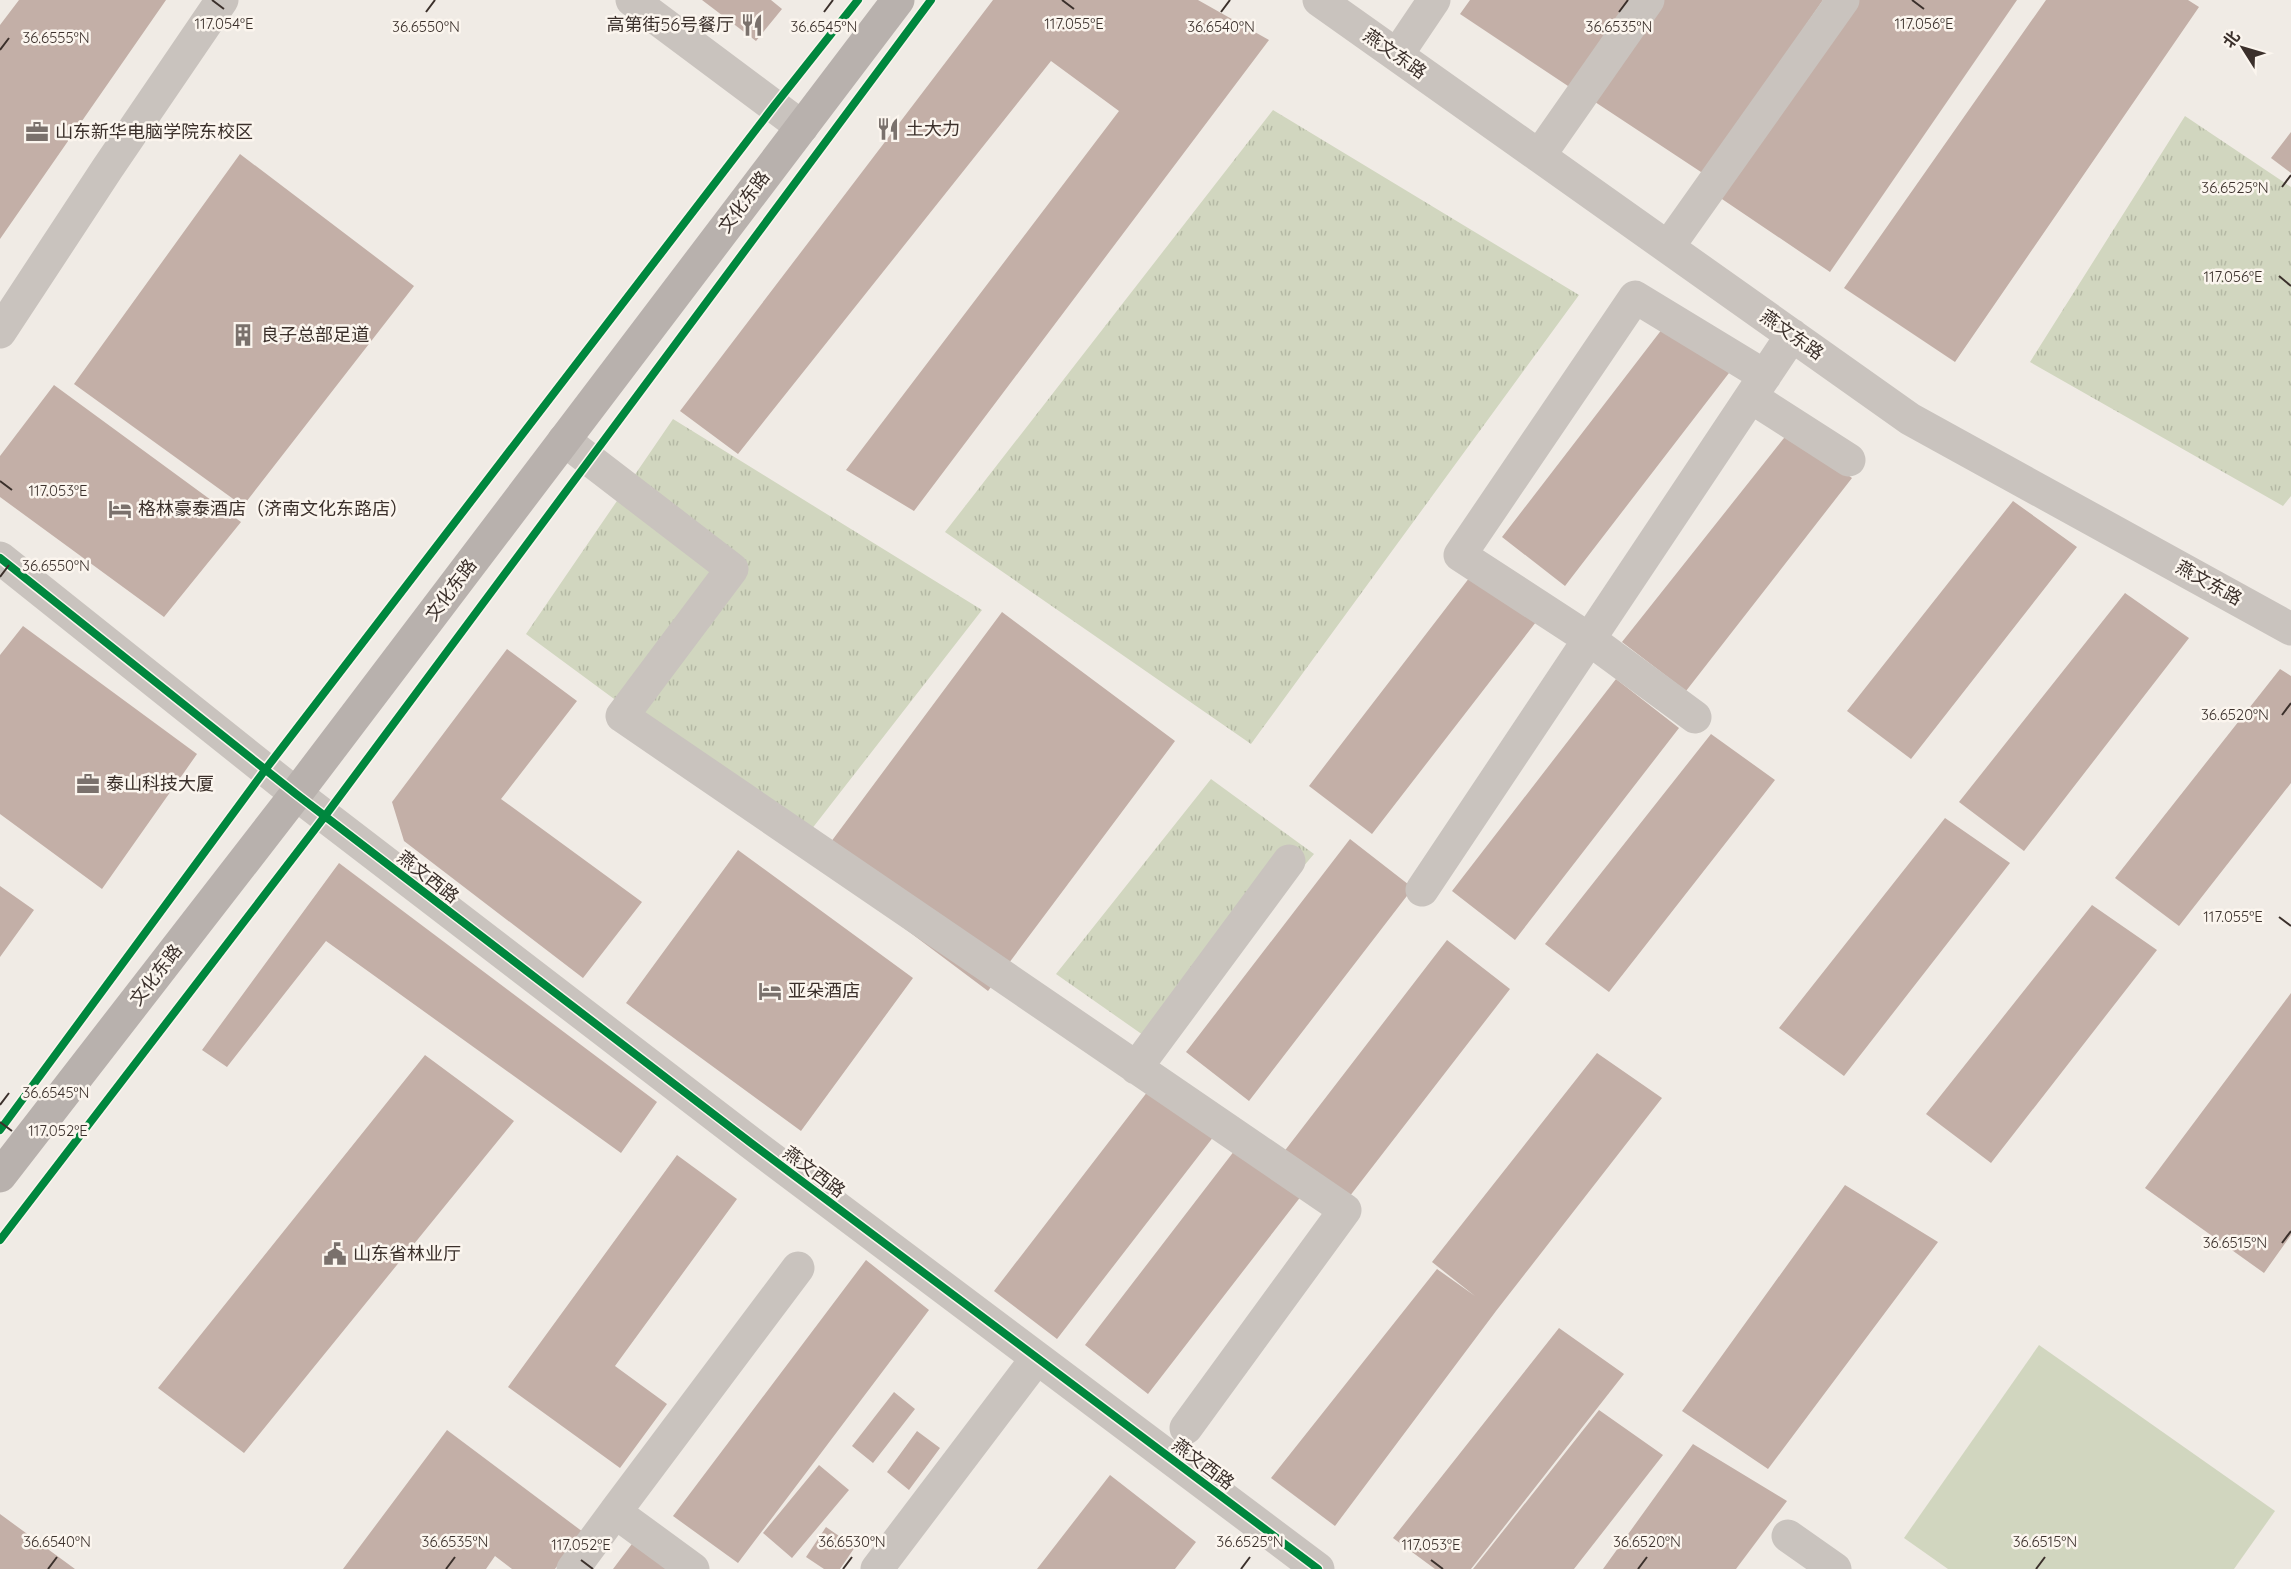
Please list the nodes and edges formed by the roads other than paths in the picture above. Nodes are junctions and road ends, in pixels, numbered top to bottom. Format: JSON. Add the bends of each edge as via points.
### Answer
{"nodes":[{"id":1,"x":222,"y":0,"type":"edge"},
{"id":2,"x":632,"y":0,"type":"edge"},
{"id":3,"x":897,"y":0,"type":"edge"},
{"id":4,"x":1319,"y":0,"type":"edge"},
{"id":5,"x":1434,"y":0,"type":"edge"},
{"id":6,"x":1648,"y":0,"type":"edge"},
{"id":7,"x":1844,"y":0,"type":"edge"},
{"id":8,"x":1397,"y":55,"type":"junction"},
{"id":9,"x":802,"y":127,"type":"junction"},
{"id":10,"x":1539,"y":156,"type":"junction"},
{"id":11,"x":1668,"y":247,"type":"junction"},
{"id":12,"x":0,"y":332,"type":"edge"},
{"id":13,"x":1792,"y":335,"type":"junction"},
{"id":14,"x":1758,"y":387,"type":"junction"},
{"id":15,"x":564,"y":440,"type":"junction"},
{"id":16,"x":1850,"y":460,"type":"dead end"},
{"id":17,"x":0,"y":558,"type":"edge"},
{"id":18,"x":2291,"y":629,"type":"edge"},
{"id":19,"x":1589,"y":639,"type":"junction"},
{"id":20,"x":1695,"y":717,"type":"dead end"},
{"id":21,"x":296,"y":794,"type":"junction"},
{"id":22,"x":1289,"y":861,"type":"dead end"},
{"id":23,"x":1422,"y":891,"type":"dead end"},
{"id":24,"x":1137,"y":1068,"type":"junction"},
{"id":25,"x":0,"y":1176,"type":"edge"},
{"id":26,"x":798,"y":1268,"type":"dead end"},
{"id":27,"x":1036,"y":1358,"type":"junction"},
{"id":28,"x":1186,"y":1428,"type":"dead end"},
{"id":29,"x":615,"y":1512,"type":"junction"},
{"id":30,"x":1788,"y":1536,"type":"dead end"},
{"id":31,"x":573,"y":1569,"type":"edge"},
{"id":32,"x":693,"y":1569,"type":"edge"},
{"id":33,"x":877,"y":1569,"type":"edge"},
{"id":34,"x":1318,"y":1569,"type":"edge"},
{"id":35,"x":1835,"y":1569,"type":"edge"}],
"edges":[{"from":1,"to":12,"type":"street"},
{"from":2,"to":9,"type":"street"},
{"from":3,"to":9,"type":"main road","name":"文化东路"},
{"from":4,"to":8,"type":"street","name":"燕文东路"},
{"from":5,"to":8,"type":"street"},
{"from":6,"to":10,"type":"street"},
{"from":7,"to":11,"type":"street"},
{"from":8,"to":10,"type":"street","name":"燕文东路"},
{"from":9,"to":15,"type":"main road","name":"文化东路"},
{"from":10,"to":11,"type":"street","name":"燕文东路"},
{"from":11,"to":13,"type":"street","name":"燕文东路"},
{"from":13,"to":14,"type":"street"},
{"from":13,"to":18,"type":"street","name":"燕文东路","via":[[1910,419]]},
{"from":14,"to":16,"type":"street"},
{"from":14,"to":19,"type":"street"},
{"from":14,"to":19,"type":"street","via":[[1635,297],[1460,555]]},
{"from":15,"to":21,"type":"main road","name":"文化东路"},
{"from":15,"to":24,"type":"street","via":[[732,569],[622,716]]},
{"from":17,"to":21,"type":"street","name":"燕文西路"},
{"from":19,"to":20,"type":"street"},
{"from":19,"to":23,"type":"street"},
{"from":21,"to":25,"type":"main road","name":"文化东路"},
{"from":21,"to":27,"type":"street","name":"燕文西路"},
{"from":22,"to":24,"type":"street"},
{"from":24,"to":28,"type":"street","via":[[1345,1210]]},
{"from":26,"to":29,"type":"street"},
{"from":27,"to":33,"type":"street"},
{"from":27,"to":34,"type":"street","name":"燕文西路"},
{"from":29,"to":31,"type":"street"},
{"from":29,"to":32,"type":"street"},
{"from":30,"to":35,"type":"street"}]}
